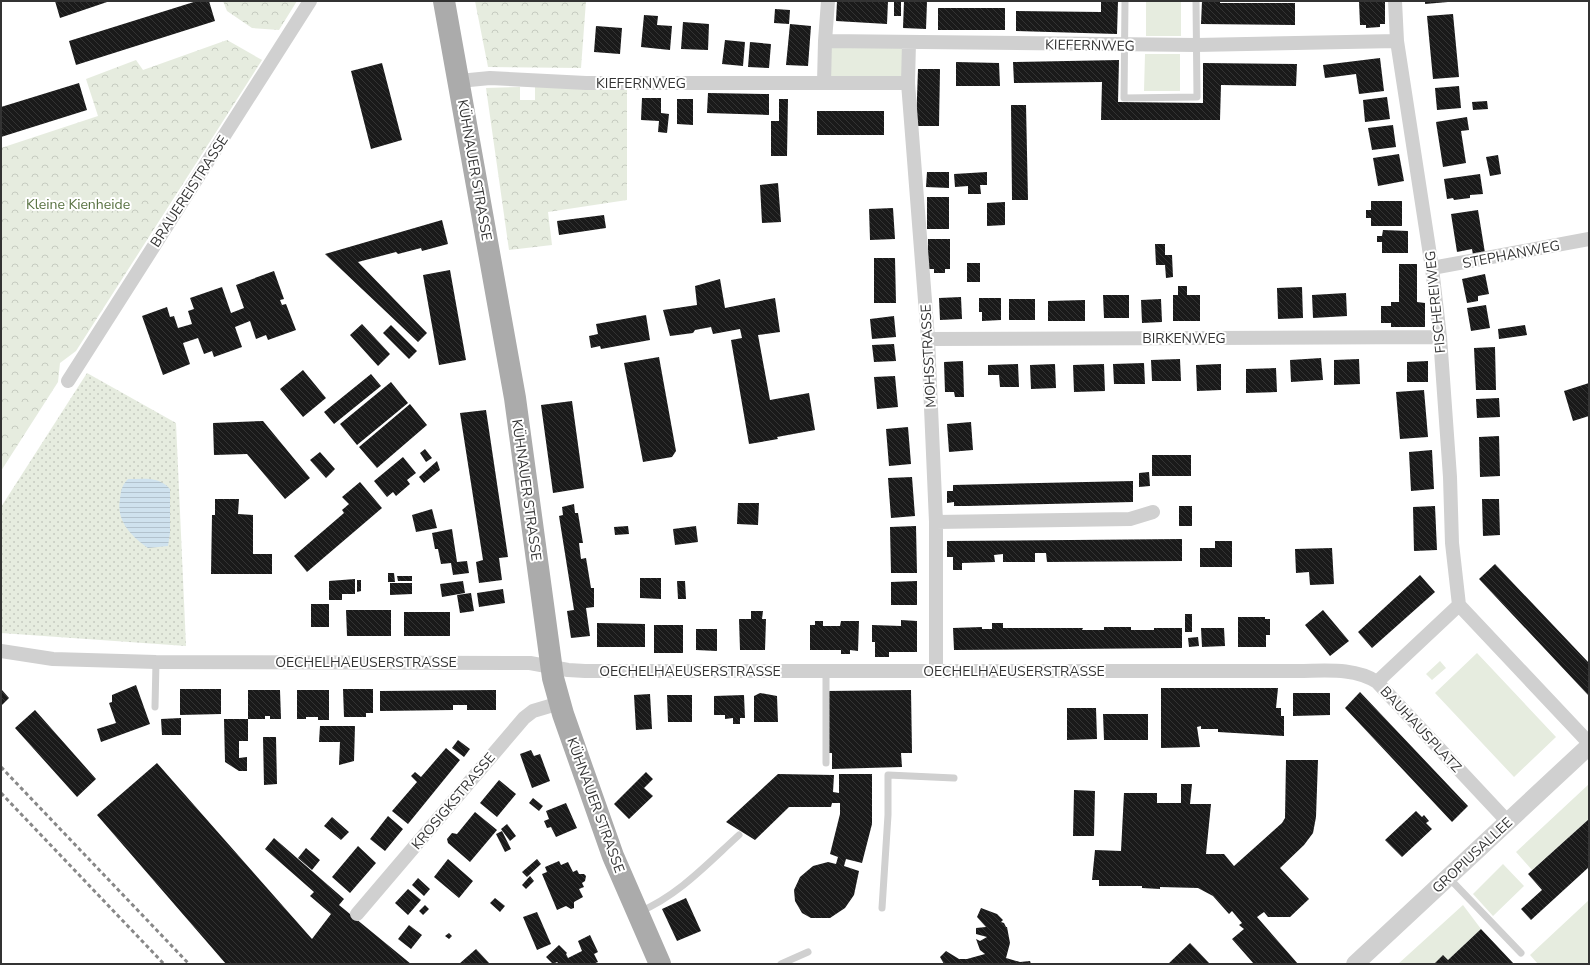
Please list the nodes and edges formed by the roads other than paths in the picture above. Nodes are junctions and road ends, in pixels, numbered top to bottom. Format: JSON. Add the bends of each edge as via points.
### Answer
{"nodes":[{"id":1,"x":310,"y":1,"type":"edge"},
{"id":2,"x":444,"y":1,"type":"edge"},
{"id":3,"x":828,"y":1,"type":"edge"},
{"id":4,"x":1125,"y":1,"type":"edge"},
{"id":5,"x":1196,"y":1,"type":"edge"},
{"id":6,"x":1395,"y":1,"type":"edge"},
{"id":7,"x":825,"y":41,"type":"junction"},
{"id":8,"x":1396,"y":41,"type":"junction"},
{"id":9,"x":910,"y":42,"type":"junction"},
{"id":10,"x":1124,"y":45,"type":"junction"},
{"id":11,"x":1196,"y":46,"type":"junction"},
{"id":12,"x":459,"y":81,"type":"junction"},
{"id":13,"x":824,"y":83,"type":"junction"},
{"id":14,"x":908,"y":83,"type":"junction"},
{"id":15,"x":1589,"y":239,"type":"edge"},
{"id":16,"x":1432,"y":268,"type":"junction"},
{"id":17,"x":1440,"y":337,"type":"junction"},
{"id":18,"x":928,"y":339,"type":"junction"},
{"id":19,"x":68,"y":381,"type":"dead end"},
{"id":20,"x":1153,"y":512,"type":"dead end"},
{"id":21,"x":936,"y":522,"type":"junction"},
{"id":22,"x":1459,"y":604,"type":"junction"},
{"id":23,"x":1,"y":652,"type":"edge"},
{"id":24,"x":156,"y":662,"type":"junction"},
{"id":25,"x":552,"y":667,"type":"junction"},
{"id":26,"x":936,"y":670,"type":"junction"},
{"id":27,"x":826,"y":671,"type":"junction"},
{"id":28,"x":1377,"y":682,"type":"junction"},
{"id":29,"x":560,"y":703,"type":"junction"},
{"id":30,"x":155,"y":707,"type":"dead end"},
{"id":31,"x":1589,"y":745,"type":"edge"},
{"id":32,"x":826,"y":763,"type":"dead end"},
{"id":33,"x":954,"y":778,"type":"dead end"},
{"id":34,"x":1508,"y":822,"type":"junction"},
{"id":35,"x":740,"y":835,"type":"dead end"},
{"id":36,"x":1448,"y":877,"type":"junction"},
{"id":37,"x":882,"y":908,"type":"dead end"},
{"id":38,"x":637,"y":913,"type":"junction"},
{"id":39,"x":358,"y":914,"type":"dead end"},
{"id":40,"x":808,"y":952,"type":"dead end"},
{"id":41,"x":1521,"y":953,"type":"dead end"},
{"id":42,"x":660,"y":964,"type":"edge"},
{"id":43,"x":780,"y":964,"type":"edge"},
{"id":44,"x":1355,"y":964,"type":"edge"}],
"edges":[{"from":1,"to":19,"type":"street","name":"BRAUEREISTRASSE"},
{"from":2,"to":12,"type":"main road","name":"KÜHNAUER STRASSE"},
{"from":3,"to":7,"type":"street"},
{"from":4,"to":10,"type":"lane"},
{"from":5,"to":11,"type":"lane"},
{"from":6,"to":8,"type":"street","name":"FISCHEREIWEG"},
{"from":7,"to":9,"type":"street","name":"KIEFERNWEG"},
{"from":7,"to":13,"type":"street"},
{"from":8,"to":11,"type":"street","name":"KIEFERNWEG"},
{"from":8,"to":16,"type":"street","name":"FISCHEREIWEG"},
{"from":9,"to":10,"type":"street","name":"KIEFERNWEG"},
{"from":9,"to":14,"type":"street","name":"MOHSSTRASSE"},
{"from":10,"to":11,"type":"street","name":"KIEFERNWEG"},
{"from":10,"to":11,"type":"lane","via":[[1124,98],[1196,97]]},
{"from":12,"to":13,"type":"street","name":"KIEFERNWEG","via":[[497,78],[586,83]]},
{"from":12,"to":25,"type":"main road","name":"KÜHNAUER STRASSE","via":[[515,398]]},
{"from":13,"to":14,"type":"street","name":"KIEFERNWEG"},
{"from":14,"to":18,"type":"street","name":"MOHSSTRASSE"},
{"from":15,"to":16,"type":"street","name":"STEPHANWEG"},
{"from":16,"to":17,"type":"street","name":"FISCHEREIWEG"},
{"from":17,"to":18,"type":"street","name":"BIRKENWEG"},
{"from":17,"to":22,"type":"street","name":"FISCHEREIWEG","via":[[1452,543]]},
{"from":18,"to":21,"type":"street","name":"MOHSSTRASSE"},
{"from":20,"to":21,"type":"street","via":[[1130,519]]},
{"from":21,"to":26,"type":"street","name":"MOHSSTRASSE"},
{"from":22,"to":28,"type":"street","name":"BAUHAUSPLATZ"},
{"from":22,"to":31,"type":"street"},
{"from":23,"to":24,"type":"street","name":"OECHELHAEUSERSTRASSE","via":[[53,659]]},
{"from":24,"to":25,"type":"street","name":"OECHELHAEUSERSTRASSE","via":[[527,662]]},
{"from":24,"to":30,"type":"lane"},
{"from":25,"to":27,"type":"street","name":"OECHELHAEUSERSTRASSE","via":[[585,671]]},
{"from":25,"to":29,"type":"main road","name":"KÜHNAUER STRASSE"},
{"from":26,"to":27,"type":"street","name":"OECHELHAEUSERSTRASSE"},
{"from":26,"to":28,"type":"street","name":"OECHELHAEUSERSTRASSE","via":[[1298,670],[1357,673]]},
{"from":27,"to":32,"type":"lane"},
{"from":28,"to":34,"type":"street","name":"BAUHAUSPLATZ"},
{"from":29,"to":38,"type":"main road","name":"KÜHNAUER STRASSE","via":[[613,856]]},
{"from":29,"to":39,"type":"street","name":"KROSIGKSTRASSE","via":[[533,711],[524,718]]},
{"from":31,"to":34,"type":"street","name":"GROPIUSALLEE"},
{"from":33,"to":37,"type":"lane","via":[[888,775]]},
{"from":34,"to":36,"type":"street","name":"GROPIUSALLEE"},
{"from":35,"to":38,"type":"lane","via":[[680,889]]},
{"from":36,"to":41,"type":"lane"},
{"from":36,"to":44,"type":"street","name":"GROPIUSALLEE"},
{"from":38,"to":42,"type":"main road","name":"KÜHNAUER STRASSE"},
{"from":40,"to":43,"type":"lane"}]}
